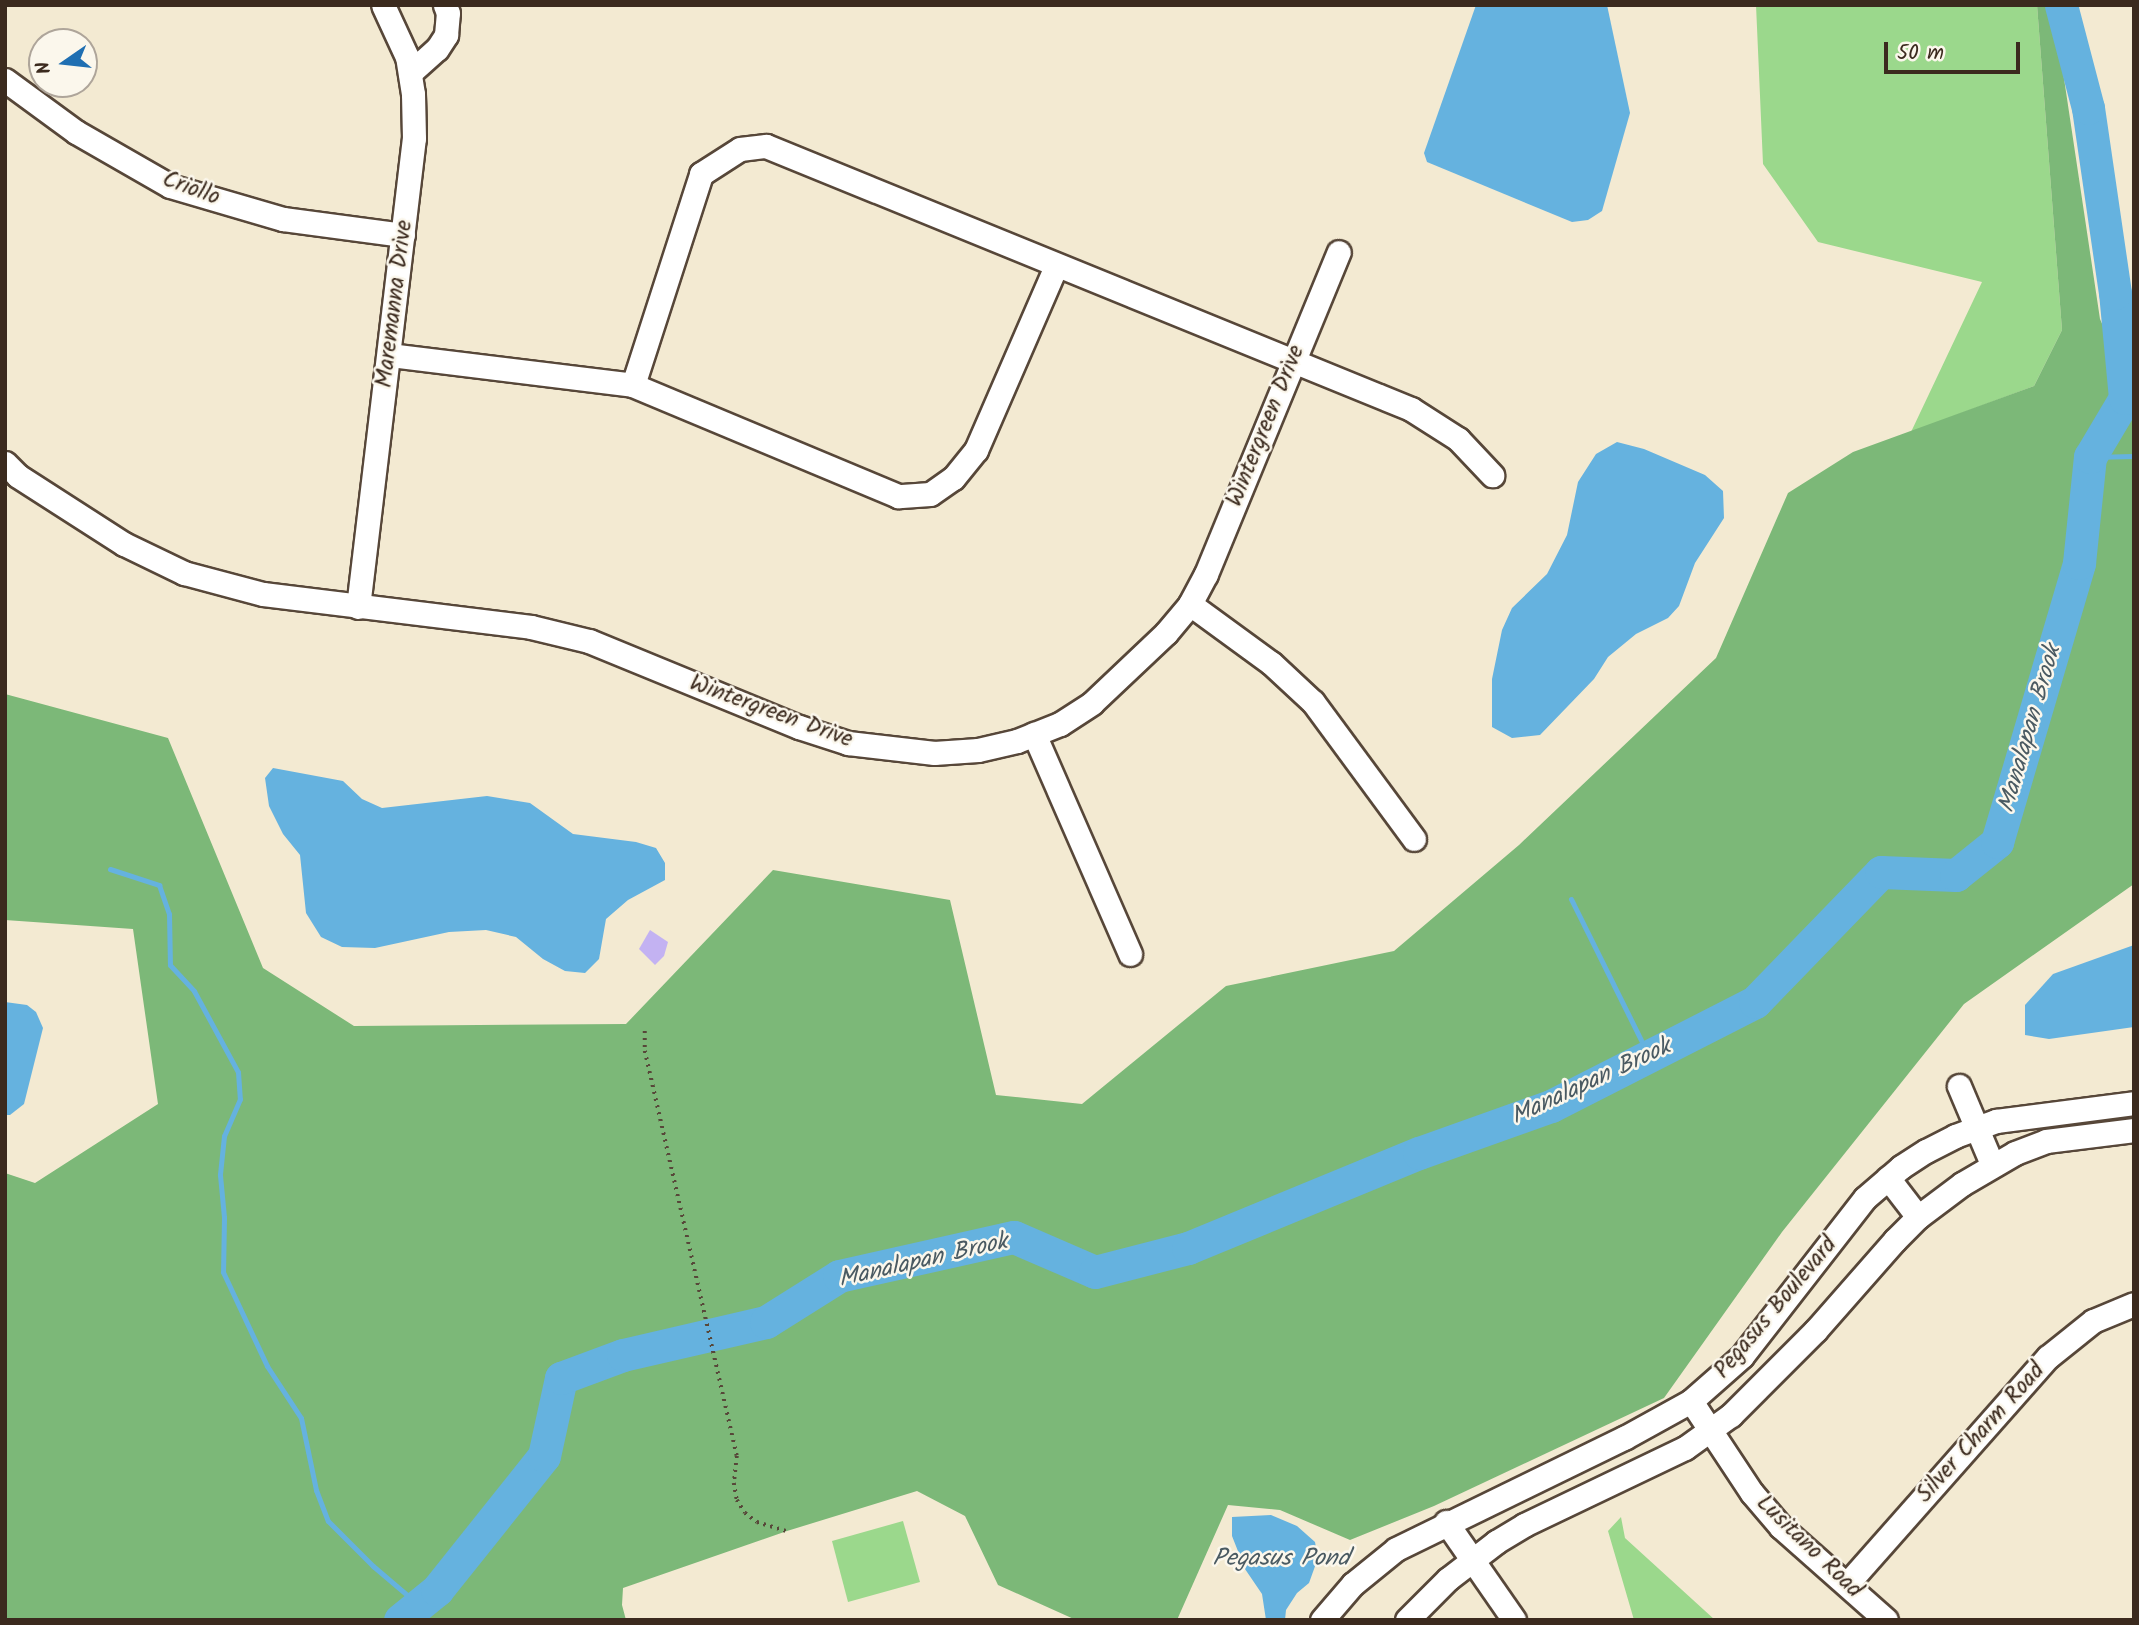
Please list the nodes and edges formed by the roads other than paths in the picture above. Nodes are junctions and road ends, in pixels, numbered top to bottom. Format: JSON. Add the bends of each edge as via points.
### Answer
{"nodes":[{"id":1,"x":383,"y":5,"type":"edge"},
{"id":2,"x":444,"y":5,"type":"edge"},
{"id":3,"x":410,"y":73,"type":"junction"},
{"id":4,"x":5,"y":80,"type":"edge"},
{"id":5,"x":403,"y":235,"type":"junction"},
{"id":6,"x":1339,"y":252,"type":"dead end"},
{"id":7,"x":1056,"y":266,"type":"junction"},
{"id":8,"x":390,"y":355,"type":"junction"},
{"id":9,"x":1293,"y":359,"type":"junction"},
{"id":10,"x":633,"y":385,"type":"junction"},
{"id":11,"x":1492,"y":475,"type":"dead end"},
{"id":12,"x":10,"y":476,"type":"edge"},
{"id":13,"x":1191,"y":604,"type":"junction"},
{"id":14,"x":358,"y":607,"type":"junction"},
{"id":15,"x":1034,"y":734,"type":"junction"},
{"id":16,"x":1414,"y":839,"type":"dead end"},
{"id":17,"x":1130,"y":954,"type":"dead end"},
{"id":18,"x":1959,"y":1086,"type":"dead end"},
{"id":19,"x":2134,"y":1103,"type":"edge"},
{"id":20,"x":1977,"y":1127,"type":"junction"},
{"id":21,"x":2134,"y":1130,"type":"edge"},
{"id":22,"x":1992,"y":1164,"type":"junction"},
{"id":23,"x":1888,"y":1178,"type":"junction"},
{"id":24,"x":1918,"y":1217,"type":"junction"},
{"id":25,"x":2134,"y":1304,"type":"edge"},
{"id":26,"x":1692,"y":1401,"type":"junction"},
{"id":27,"x":1711,"y":1431,"type":"junction"},
{"id":28,"x":1446,"y":1522,"type":"junction"},
{"id":29,"x":1472,"y":1559,"type":"junction"},
{"id":30,"x":1847,"y":1584,"type":"junction"},
{"id":31,"x":1322,"y":1620,"type":"edge"},
{"id":32,"x":1408,"y":1620,"type":"edge"},
{"id":33,"x":1514,"y":1620,"type":"edge"},
{"id":34,"x":1886,"y":1620,"type":"edge"}],
"edges":[{"from":1,"to":3,"type":"street","name":"Maremanna Drive"},
{"from":2,"to":3,"type":"street","via":[[446,35]]},
{"from":3,"to":5,"type":"street","name":"Maremanna Drive","via":[[414,138]]},
{"from":4,"to":5,"type":"street","name":"Criollo","via":[[76,132],[170,186],[283,219]]},
{"from":5,"to":8,"type":"street","name":"Maremanna Drive"},
{"from":6,"to":9,"type":"street","name":"Wintergreen Drive"},
{"from":7,"to":9,"type":"street"},
{"from":7,"to":10,"type":"street","via":[[976,450],[953,478],[930,494],[898,496]]},
{"from":7,"to":10,"type":"street","via":[[766,146],[740,149],[701,174]]},
{"from":8,"to":10,"type":"street"},
{"from":8,"to":14,"type":"street","name":"Maremanna Drive"},
{"from":9,"to":11,"type":"street","via":[[1411,409],[1458,439]]},
{"from":9,"to":13,"type":"street","name":"Wintergreen Drive"},
{"from":12,"to":14,"type":"street","name":"Wintergreen Drive","via":[[124,544],[184,573],[263,594]]},
{"from":13,"to":15,"type":"street","name":"Wintergreen Drive","via":[[1092,703]]},
{"from":13,"to":16,"type":"street","via":[[1271,663],[1314,702]]},
{"from":14,"to":15,"type":"street","name":"Wintergreen Drive","via":[[531,627],[589,641],[848,743],[934,753],[978,750]]},
{"from":15,"to":17,"type":"street"},
{"from":18,"to":20,"type":"street"},
{"from":19,"to":20,"type":"street","name":"Pegasus Boulevard","via":[[2032,1114]]},
{"from":20,"to":22,"type":"street"},
{"from":20,"to":23,"type":"street","name":"Pegasus Boulevard","via":[[1926,1151]]},
{"from":21,"to":22,"type":"street","name":"Pegasus Boulevard","via":[[2046,1141]]},
{"from":22,"to":24,"type":"street","name":"Pegasus Boulevard"},
{"from":23,"to":24,"type":"street"},
{"from":23,"to":26,"type":"street","name":"Pegasus Boulevard","via":[[1865,1198],[1742,1356]]},
{"from":24,"to":27,"type":"street","name":"Pegasus Boulevard","via":[[1757,1392]]},
{"from":25,"to":30,"type":"street","name":"Silver Charm Road","via":[[2093,1321],[2057,1348]]},
{"from":26,"to":27,"type":"street","name":"Lusitano Road"},
{"from":26,"to":28,"type":"street","name":"Pegasus Boulevard"},
{"from":27,"to":29,"type":"street","name":"Pegasus Boulevard","via":[[1685,1448],[1524,1525]]},
{"from":27,"to":30,"type":"street","name":"Lusitano Road","via":[[1781,1527]]},
{"from":28,"to":29,"type":"street"},
{"from":28,"to":31,"type":"street","name":"Pegasus Boulevard","via":[[1372,1567]]},
{"from":29,"to":32,"type":"street","name":"Pegasus Boulevard"},
{"from":29,"to":33,"type":"street"},
{"from":30,"to":34,"type":"street","name":"Lusitano Road"}]}
